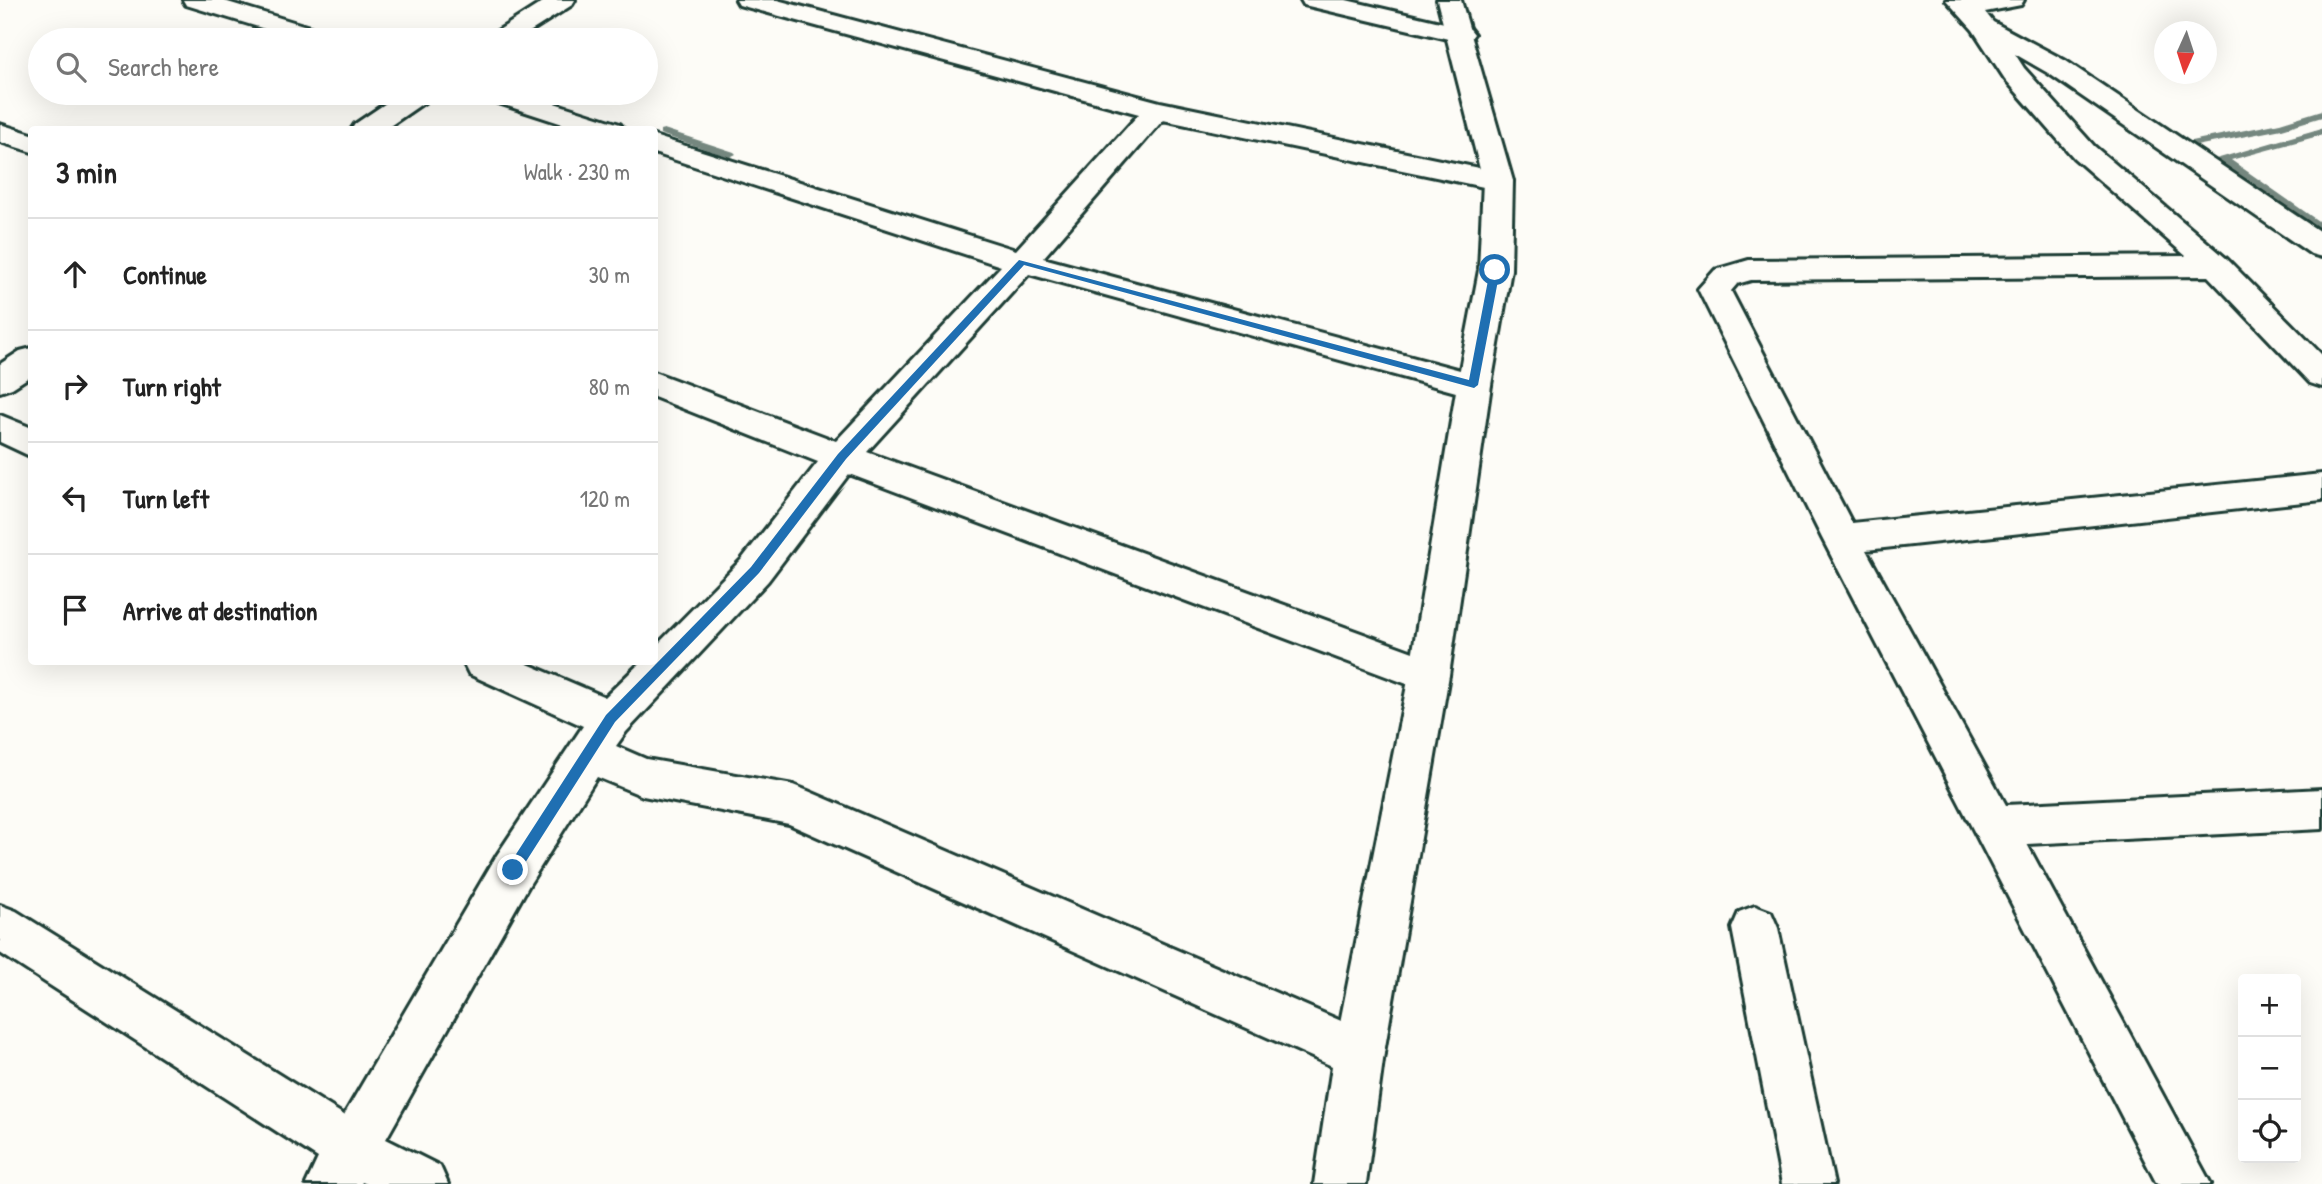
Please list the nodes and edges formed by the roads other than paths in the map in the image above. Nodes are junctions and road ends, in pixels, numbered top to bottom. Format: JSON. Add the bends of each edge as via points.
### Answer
{"nodes":[{"id":1,"x":195,"y":0,"type":"edge"},
{"id":2,"x":563,"y":0,"type":"edge"},
{"id":3,"x":747,"y":0,"type":"edge"},
{"id":4,"x":1313,"y":0,"type":"edge"},
{"id":5,"x":2012,"y":0,"type":"edge"},
{"id":6,"x":1969,"y":11,"type":"edge"},
{"id":7,"x":1455,"y":17,"type":"edge"},
{"id":8,"x":287,"y":28,"type":"edge"},
{"id":9,"x":519,"y":28,"type":"edge"},
{"id":10,"x":401,"y":105,"type":"edge"},
{"id":11,"x":533,"y":105,"type":"edge"},
{"id":12,"x":1157,"y":110,"type":"junction"},
{"id":13,"x":371,"y":126,"type":"edge"},
{"id":14,"x":598,"y":126,"type":"edge"},
{"id":15,"x":0,"y":132,"type":"edge"},
{"id":16,"x":28,"y":142,"type":"edge"},
{"id":17,"x":658,"y":145,"type":"edge"},
{"id":18,"x":1498,"y":181,"type":"junction"},
{"id":19,"x":2322,"y":247,"type":"edge"},
{"id":20,"x":1022,"y":262,"type":"junction"},
{"id":21,"x":2216,"y":266,"type":"junction"},
{"id":22,"x":28,"y":362,"type":"edge"},
{"id":23,"x":2322,"y":374,"type":"edge"},
{"id":24,"x":0,"y":380,"type":"edge"},
{"id":25,"x":658,"y":385,"type":"edge"},
{"id":26,"x":1474,"y":385,"type":"junction"},
{"id":27,"x":0,"y":427,"type":"edge"},
{"id":28,"x":28,"y":442,"type":"edge"},
{"id":29,"x":842,"y":457,"type":"junction"},
{"id":30,"x":2322,"y":487,"type":"edge"},
{"id":31,"x":1841,"y":538,"type":"junction"},
{"id":32,"x":488,"y":665,"type":"edge"},
{"id":33,"x":1429,"y":675,"type":"junction"},
{"id":34,"x":599,"y":736,"type":"junction"},
{"id":35,"x":2322,"y":809,"type":"edge"},
{"id":36,"x":1995,"y":826,"type":"junction"},
{"id":37,"x":0,"y":927,"type":"edge"},
{"id":38,"x":1755,"y":929,"type":"dead end"},
{"id":39,"x":1359,"y":1052,"type":"junction"},
{"id":40,"x":341,"y":1166,"type":"edge"},
{"id":41,"x":422,"y":1184,"type":"edge"},
{"id":42,"x":1340,"y":1184,"type":"edge"},
{"id":43,"x":1808,"y":1184,"type":"edge"},
{"id":44,"x":2185,"y":1184,"type":"edge"}],
"edges":[{"from":1,"to":8,"type":"street"},
{"from":2,"to":9,"type":"street"},
{"from":3,"to":12,"type":"street"},
{"from":4,"to":7,"type":"street"},
{"from":5,"to":6,"type":"street"},
{"from":6,"to":19,"type":"street"},
{"from":6,"to":21,"type":"street","via":[[2014,73],[2084,152]]},
{"from":7,"to":18,"type":"street"},
{"from":10,"to":13,"type":"street"},
{"from":11,"to":14,"type":"street"},
{"from":12,"to":18,"type":"street"},
{"from":12,"to":20,"type":"street"},
{"from":15,"to":16,"type":"street"},
{"from":17,"to":20,"type":"street"},
{"from":18,"to":26,"type":"street","via":[[1495,270]]},
{"from":20,"to":26,"type":"street"},
{"from":20,"to":29,"type":"street"},
{"from":21,"to":23,"type":"street"},
{"from":21,"to":31,"type":"street","via":[[1749,270],[1726,277],[1714,289]]},
{"from":22,"to":24,"type":"street"},
{"from":25,"to":29,"type":"street"},
{"from":26,"to":33,"type":"street"},
{"from":27,"to":28,"type":"street"},
{"from":29,"to":33,"type":"street"},
{"from":29,"to":34,"type":"street","via":[[755,570]]},
{"from":30,"to":31,"type":"street"},
{"from":31,"to":36,"type":"street"},
{"from":32,"to":34,"type":"street"},
{"from":33,"to":39,"type":"street"},
{"from":34,"to":39,"type":"street","via":[[643,777],[793,805]]},
{"from":34,"to":40,"type":"street","via":[[513,870]]},
{"from":35,"to":36,"type":"street"},
{"from":36,"to":44,"type":"street"},
{"from":37,"to":40,"type":"street"},
{"from":38,"to":43,"type":"street"},
{"from":39,"to":42,"type":"street"},
{"from":40,"to":41,"type":"street"}]}
